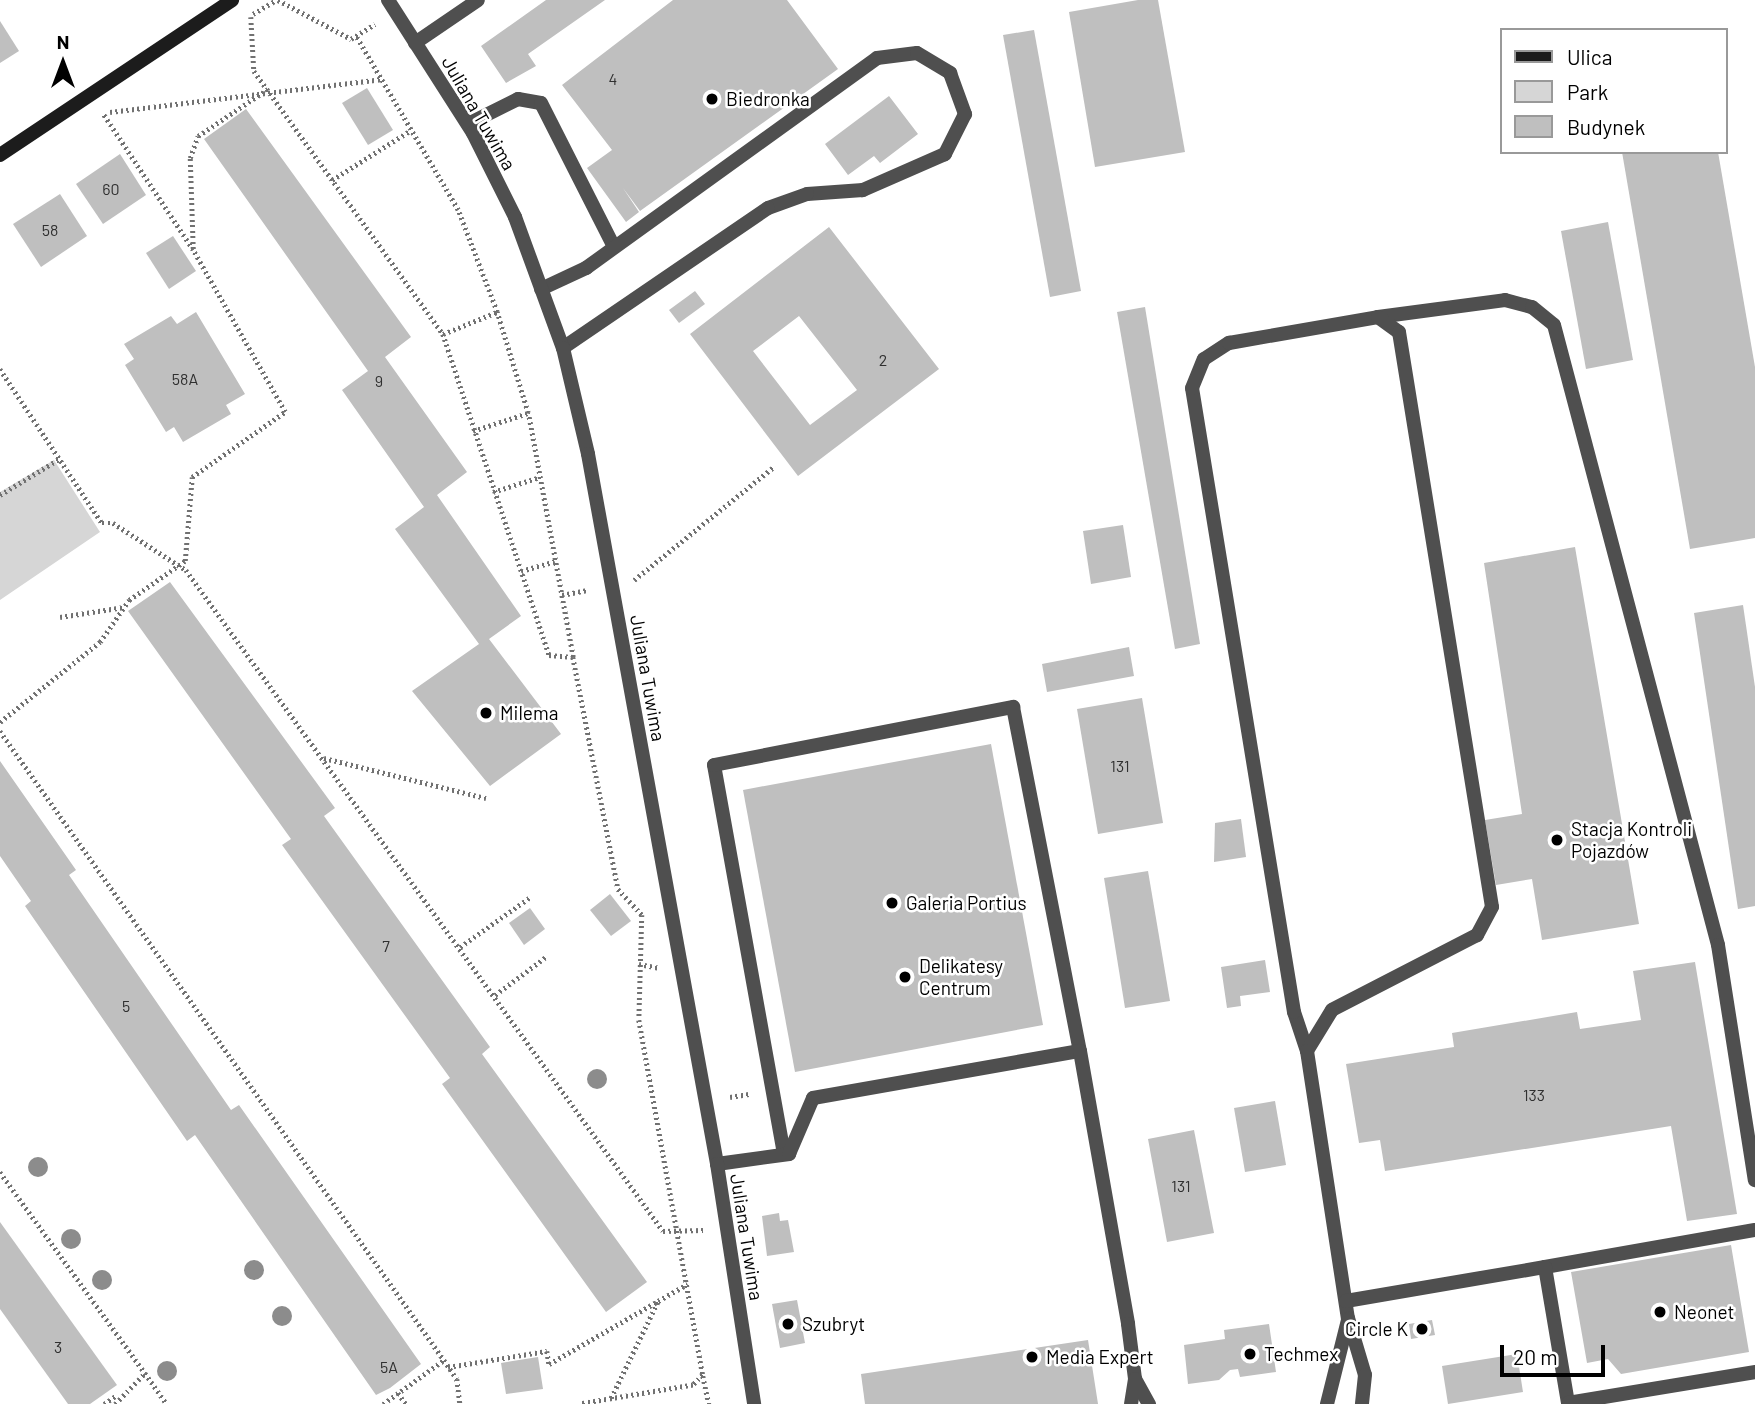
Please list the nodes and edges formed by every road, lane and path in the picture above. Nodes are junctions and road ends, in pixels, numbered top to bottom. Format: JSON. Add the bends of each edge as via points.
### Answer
{"nodes":[{"id":1,"x":232,"y":0,"type":"edge"},
{"id":2,"x":278,"y":0,"type":"edge"},
{"id":3,"x":478,"y":0,"type":"edge"},
{"id":4,"x":391,"y":5,"type":"edge"},
{"id":5,"x":251,"y":16,"type":"dead end"},
{"id":6,"x":356,"y":36,"type":"junction"},
{"id":7,"x":415,"y":43,"type":"junction"},
{"id":8,"x":382,"y":79,"type":"junction"},
{"id":9,"x":268,"y":88,"type":"junction"},
{"id":10,"x":468,"y":124,"type":"junction"},
{"id":11,"x":411,"y":130,"type":"junction"},
{"id":12,"x":0,"y":155,"type":"edge"},
{"id":13,"x":332,"y":180,"type":"junction"},
{"id":14,"x":614,"y":247,"type":"junction"},
{"id":15,"x":193,"y":250,"type":"junction"},
{"id":16,"x":541,"y":289,"type":"junction"},
{"id":17,"x":497,"y":312,"type":"junction"},
{"id":18,"x":1378,"y":317,"type":"junction"},
{"id":19,"x":443,"y":334,"type":"junction"},
{"id":20,"x":563,"y":348,"type":"junction"},
{"id":21,"x":0,"y":369,"type":"edge"},
{"id":22,"x":528,"y":413,"type":"junction"},
{"id":23,"x":473,"y":431,"type":"junction"},
{"id":24,"x":59,"y":459,"type":"junction"},
{"id":25,"x":775,"y":466,"type":"dead end"},
{"id":26,"x":540,"y":477,"type":"junction"},
{"id":27,"x":493,"y":492,"type":"junction"},
{"id":28,"x":0,"y":495,"type":"edge"},
{"id":29,"x":555,"y":561,"type":"junction"},
{"id":30,"x":180,"y":565,"type":"junction"},
{"id":31,"x":520,"y":571,"type":"junction"},
{"id":32,"x":630,"y":583,"type":"dead end"},
{"id":33,"x":124,"y":607,"type":"junction"},
{"id":34,"x":60,"y":617,"type":"dead end"},
{"id":35,"x":573,"y":657,"type":"junction"},
{"id":36,"x":0,"y":722,"type":"edge"},
{"id":37,"x":0,"y":731,"type":"edge"},
{"id":38,"x":324,"y":758,"type":"junction"},
{"id":39,"x":486,"y":798,"type":"dead end"},
{"id":40,"x":529,"y":898,"type":"dead end"},
{"id":41,"x":460,"y":947,"type":"junction"},
{"id":42,"x":547,"y":956,"type":"dead end"},
{"id":43,"x":495,"y":995,"type":"junction"},
{"id":44,"x":1080,"y":1051,"type":"junction"},
{"id":45,"x":1307,"y":1051,"type":"junction"},
{"id":46,"x":760,"y":1092,"type":"dead end"},
{"id":47,"x":725,"y":1097,"type":"dead end"},
{"id":48,"x":784,"y":1154,"type":"junction"},
{"id":49,"x":717,"y":1164,"type":"junction"},
{"id":50,"x":0,"y":1172,"type":"edge"},
{"id":51,"x":1755,"y":1180,"type":"edge"},
{"id":52,"x":1755,"y":1230,"type":"edge"},
{"id":53,"x":680,"y":1234,"type":"junction"},
{"id":54,"x":1545,"y":1267,"type":"junction"},
{"id":55,"x":688,"y":1284,"type":"junction"},
{"id":56,"x":658,"y":1301,"type":"junction"},
{"id":57,"x":1346,"y":1301,"type":"junction"},
{"id":58,"x":1348,"y":1318,"type":"junction"},
{"id":59,"x":444,"y":1360,"type":"junction"},
{"id":60,"x":448,"y":1367,"type":"junction"},
{"id":61,"x":1755,"y":1372,"type":"edge"},
{"id":62,"x":145,"y":1373,"type":"junction"},
{"id":63,"x":703,"y":1375,"type":"junction"},
{"id":64,"x":1135,"y":1379,"type":"junction"},
{"id":65,"x":398,"y":1393,"type":"junction"},
{"id":66,"x":117,"y":1394,"type":"junction"},
{"id":67,"x":611,"y":1399,"type":"junction"},
{"id":68,"x":749,"y":1403,"type":"edge"},
{"id":69,"x":104,"y":1404,"type":"edge"},
{"id":70,"x":115,"y":1404,"type":"edge"},
{"id":71,"x":167,"y":1404,"type":"edge"},
{"id":72,"x":383,"y":1404,"type":"edge"},
{"id":73,"x":406,"y":1404,"type":"edge"},
{"id":74,"x":460,"y":1404,"type":"edge"},
{"id":75,"x":580,"y":1404,"type":"edge"},
{"id":76,"x":709,"y":1404,"type":"edge"},
{"id":77,"x":1131,"y":1404,"type":"edge"},
{"id":78,"x":1149,"y":1404,"type":"edge"},
{"id":79,"x":1327,"y":1404,"type":"edge"},
{"id":80,"x":1362,"y":1404,"type":"edge"}],
"edges":[{"from":1,"to":12,"type":"street"},
{"from":2,"to":6,"type":"path"},
{"from":3,"to":7,"type":"street"},
{"from":4,"to":6,"type":"path"},
{"from":4,"to":7,"type":"street","name":"Juliana Tuwima"},
{"from":5,"to":9,"type":"path","via":[[254,71]]},
{"from":6,"to":8,"type":"path"},
{"from":7,"to":10,"type":"street","name":"Juliana Tuwima"},
{"from":8,"to":9,"type":"path"},
{"from":8,"to":11,"type":"path"},
{"from":9,"to":13,"type":"path"},
{"from":9,"to":15,"type":"path","via":[[198,136],[190,158]]},
{"from":9,"to":15,"type":"path","via":[[102,113]]},
{"from":10,"to":14,"type":"street","via":[[517,99],[541,103]]},
{"from":10,"to":16,"type":"street","name":"Juliana Tuwima","via":[[514,217]]},
{"from":11,"to":13,"type":"path"},
{"from":11,"to":17,"type":"path","via":[[458,210]]},
{"from":13,"to":19,"type":"path"},
{"from":14,"to":16,"type":"street"},
{"from":14,"to":20,"type":"street","via":[[877,58],[917,54],[950,73],[965,114],[946,154],[863,190],[807,194],[768,208]]},
{"from":15,"to":30,"type":"path","via":[[285,412],[192,477]]},
{"from":16,"to":20,"type":"street","name":"Juliana Tuwima"},
{"from":17,"to":19,"type":"path"},
{"from":17,"to":22,"type":"path"},
{"from":18,"to":45,"type":"street","via":[[1399,332],[1492,907],[1477,935],[1332,1010]]},
{"from":18,"to":45,"type":"street","via":[[1229,343],[1204,359],[1192,388],[1294,1013]]},
{"from":18,"to":51,"type":"street","via":[[1505,300],[1532,307],[1554,325],[1718,945]]},
{"from":19,"to":23,"type":"path"},
{"from":20,"to":49,"type":"street","name":"Juliana Tuwima","via":[[588,454]]},
{"from":21,"to":24,"type":"path"},
{"from":22,"to":23,"type":"path"},
{"from":22,"to":26,"type":"path"},
{"from":23,"to":27,"type":"path"},
{"from":24,"to":28,"type":"path"},
{"from":24,"to":30,"type":"path","via":[[102,523],[114,523]]},
{"from":25,"to":32,"type":"path"},
{"from":26,"to":27,"type":"path"},
{"from":26,"to":29,"type":"path"},
{"from":27,"to":31,"type":"path"},
{"from":29,"to":31,"type":"path"},
{"from":29,"to":35,"type":"path"},
{"from":30,"to":33,"type":"path"},
{"from":30,"to":38,"type":"path"},
{"from":31,"to":35,"type":"path","via":[[549,655]]},
{"from":33,"to":34,"type":"path"},
{"from":33,"to":36,"type":"path","via":[[100,642]]},
{"from":35,"to":53,"type":"path","via":[[618,889],[642,915],[639,1020]]},
{"from":37,"to":59,"type":"path"},
{"from":38,"to":39,"type":"path"},
{"from":38,"to":41,"type":"path"},
{"from":40,"to":41,"type":"path"},
{"from":41,"to":43,"type":"path"},
{"from":42,"to":43,"type":"path"},
{"from":43,"to":53,"type":"path","via":[[663,1231]]},
{"from":44,"to":48,"type":"street","via":[[813,1098]]},
{"from":44,"to":48,"type":"street","via":[[1013,706],[715,765]]},
{"from":44,"to":64,"type":"street"},
{"from":45,"to":57,"type":"street"},
{"from":46,"to":47,"type":"path"},
{"from":48,"to":49,"type":"street"},
{"from":49,"to":68,"type":"street","name":"Juliana Tuwima"},
{"from":50,"to":62,"type":"path"},
{"from":52,"to":54,"type":"street"},
{"from":53,"to":55,"type":"path"},
{"from":54,"to":57,"type":"street"},
{"from":54,"to":61,"type":"street","via":[[1568,1403]]},
{"from":55,"to":56,"type":"path"},
{"from":55,"to":63,"type":"path"},
{"from":56,"to":60,"type":"path","via":[[549,1364],[547,1351]]},
{"from":56,"to":67,"type":"path"},
{"from":57,"to":58,"type":"street"},
{"from":58,"to":79,"type":"street"},
{"from":58,"to":80,"type":"street","via":[[1365,1375]]},
{"from":59,"to":60,"type":"path"},
{"from":59,"to":65,"type":"path"},
{"from":60,"to":74,"type":"path"},
{"from":62,"to":66,"type":"path"},
{"from":62,"to":71,"type":"path"},
{"from":63,"to":67,"type":"path","via":[[693,1385]]},
{"from":63,"to":76,"type":"path"},
{"from":64,"to":77,"type":"street"},
{"from":64,"to":78,"type":"street"},
{"from":65,"to":72,"type":"path"},
{"from":65,"to":73,"type":"path"},
{"from":66,"to":69,"type":"path"},
{"from":66,"to":70,"type":"path"},
{"from":67,"to":75,"type":"path"}]}
